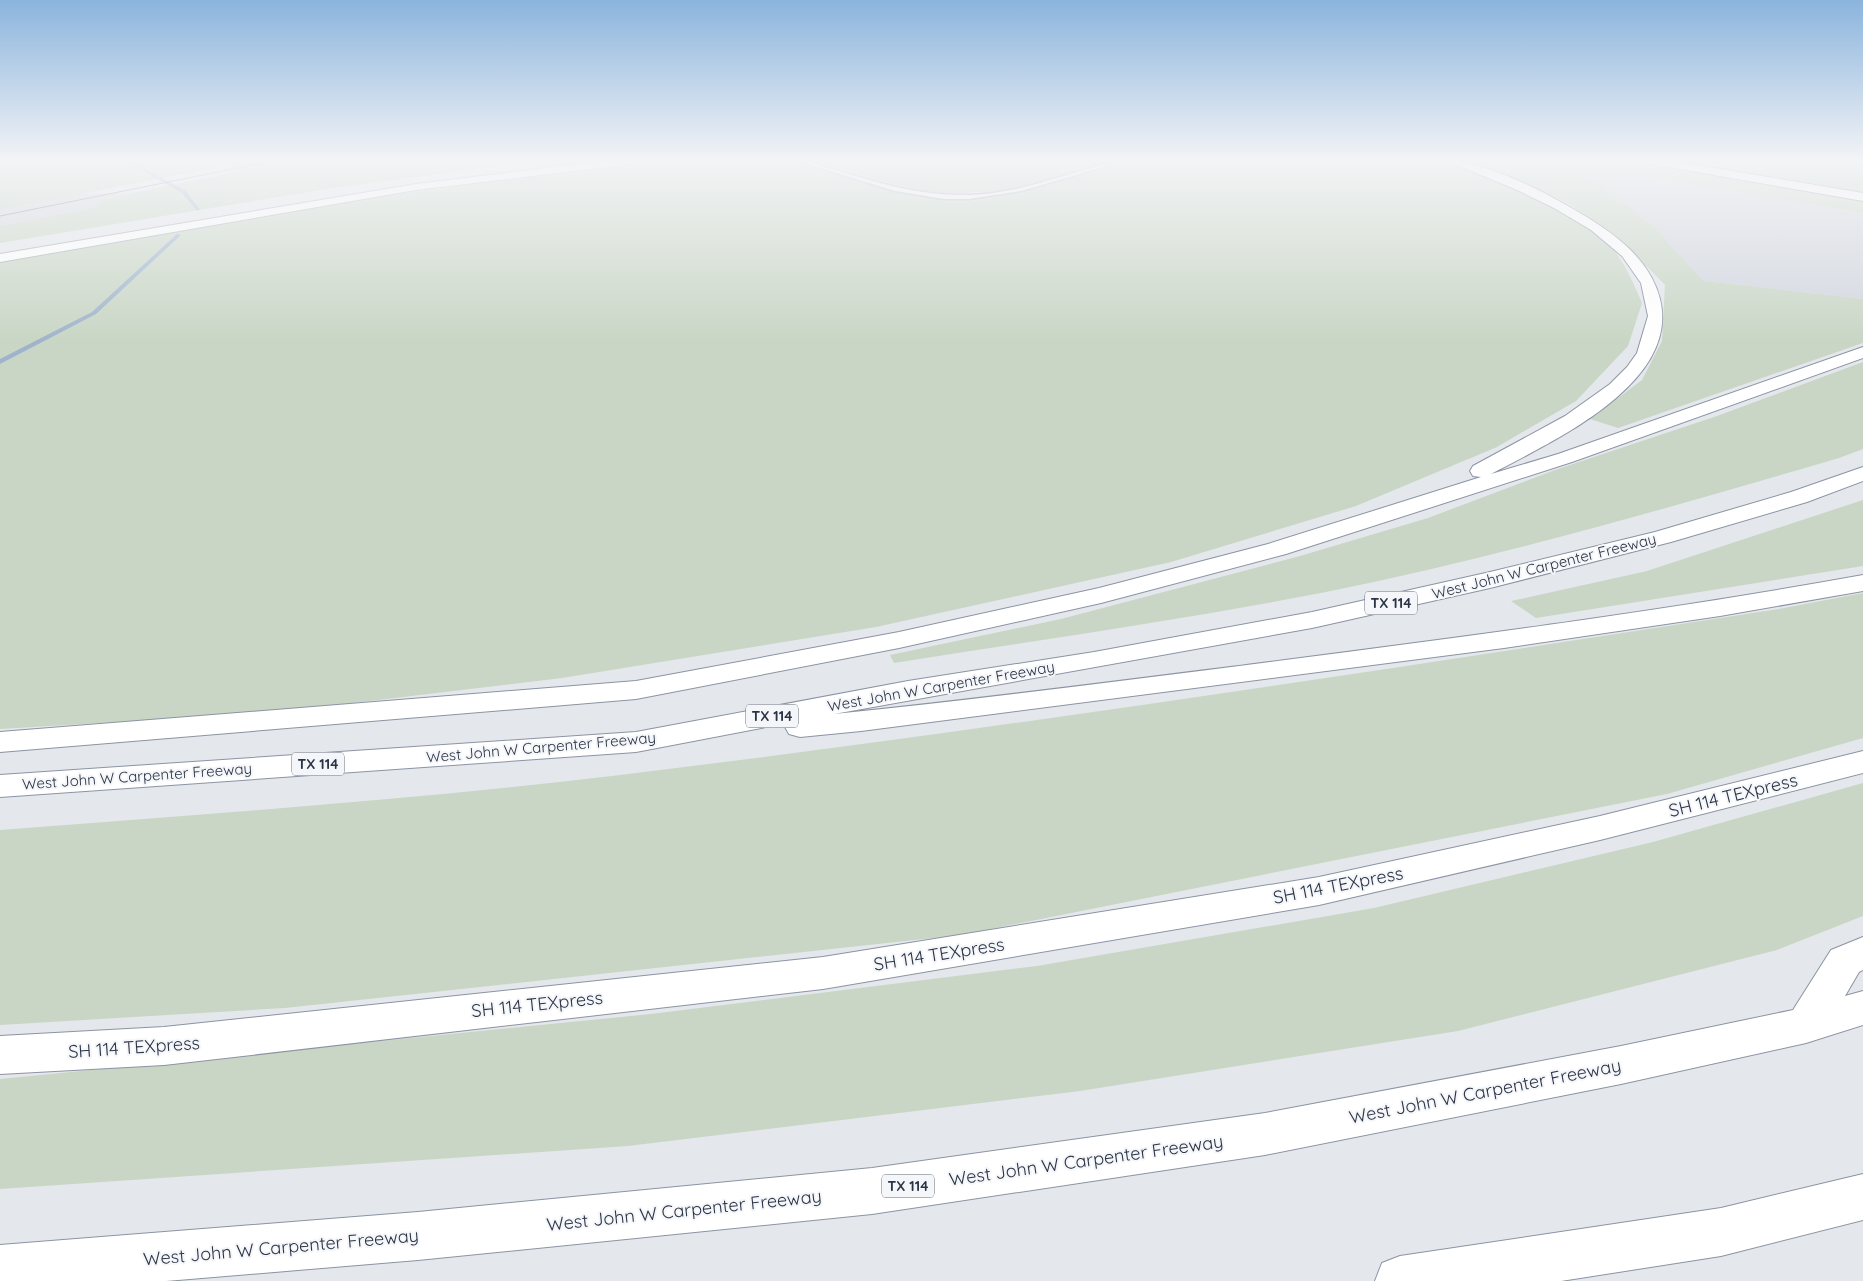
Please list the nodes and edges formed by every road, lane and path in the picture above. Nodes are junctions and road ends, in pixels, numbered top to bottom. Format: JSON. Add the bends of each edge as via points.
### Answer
{"nodes":[{"id":1,"x":161,"y":221,"type":"edge"},
{"id":2,"x":218,"y":221,"type":"edge"},
{"id":3,"x":1583,"y":221,"type":"edge"},
{"id":4,"x":0,"y":248,"type":"edge"},
{"id":5,"x":0,"y":258,"type":"edge"},
{"id":6,"x":1863,"y":352,"type":"edge"},
{"id":7,"x":1863,"y":474,"type":"edge"},
{"id":8,"x":1421,"y":502,"type":"junction"},
{"id":9,"x":1863,"y":583,"type":"edge"},
{"id":10,"x":0,"y":742,"type":"edge"},
{"id":11,"x":636,"y":742,"type":"junction"},
{"id":12,"x":1863,"y":762,"type":"edge"},
{"id":13,"x":0,"y":786,"type":"edge"},
{"id":14,"x":1863,"y":953,"type":"edge"},
{"id":15,"x":1863,"y":1008,"type":"edge"},
{"id":16,"x":1806,"y":1025,"type":"junction"},
{"id":17,"x":0,"y":1055,"type":"edge"},
{"id":18,"x":1863,"y":1197,"type":"edge"},
{"id":19,"x":0,"y":1270,"type":"edge"},
{"id":20,"x":1400,"y":1281,"type":"edge"}],
"edges":[{"from":1,"to":4,"type":"main road"},
{"from":2,"to":5,"type":"main road"},
{"from":3,"to":8,"type":"main road","via":[[1611,238],[1632,258],[1647,281],[1655,303],[1655,330],[1646,353],[1626,379],[1582,414],[1531,445]]},
{"from":6,"to":8,"type":"main road","via":[[1565,458]]},
{"from":7,"to":11,"type":"main road","name":"West John W Carpenter Freeway","number":"TX 114","via":[[1799,497],[1663,537],[1321,618],[908,690]]},
{"from":8,"to":10,"type":"main road","via":[[1277,549],[1101,595],[899,640],[636,690]]},
{"from":9,"to":11,"type":"main road","via":[[1774,600],[1536,636],[923,715]]},
{"from":11,"to":13,"type":"main road","name":"West John W Carpenter Freeway","number":"TX 114"},
{"from":12,"to":17,"type":"main road","name":"SH 114 TEXpress","via":[[1600,828],[1319,891],[833,971],[164,1046]]},
{"from":14,"to":16,"type":"main road","via":[[1845,961]]},
{"from":15,"to":16,"type":"main road","name":"West John W Carpenter Freeway","number":"TX 114"},
{"from":16,"to":19,"type":"main road","name":"West John W Carpenter Freeway","number":"TX 114","via":[[1621,1065],[1265,1134],[872,1191],[418,1236]]},
{"from":18,"to":20,"type":"main road","via":[[1721,1232]]}]}
